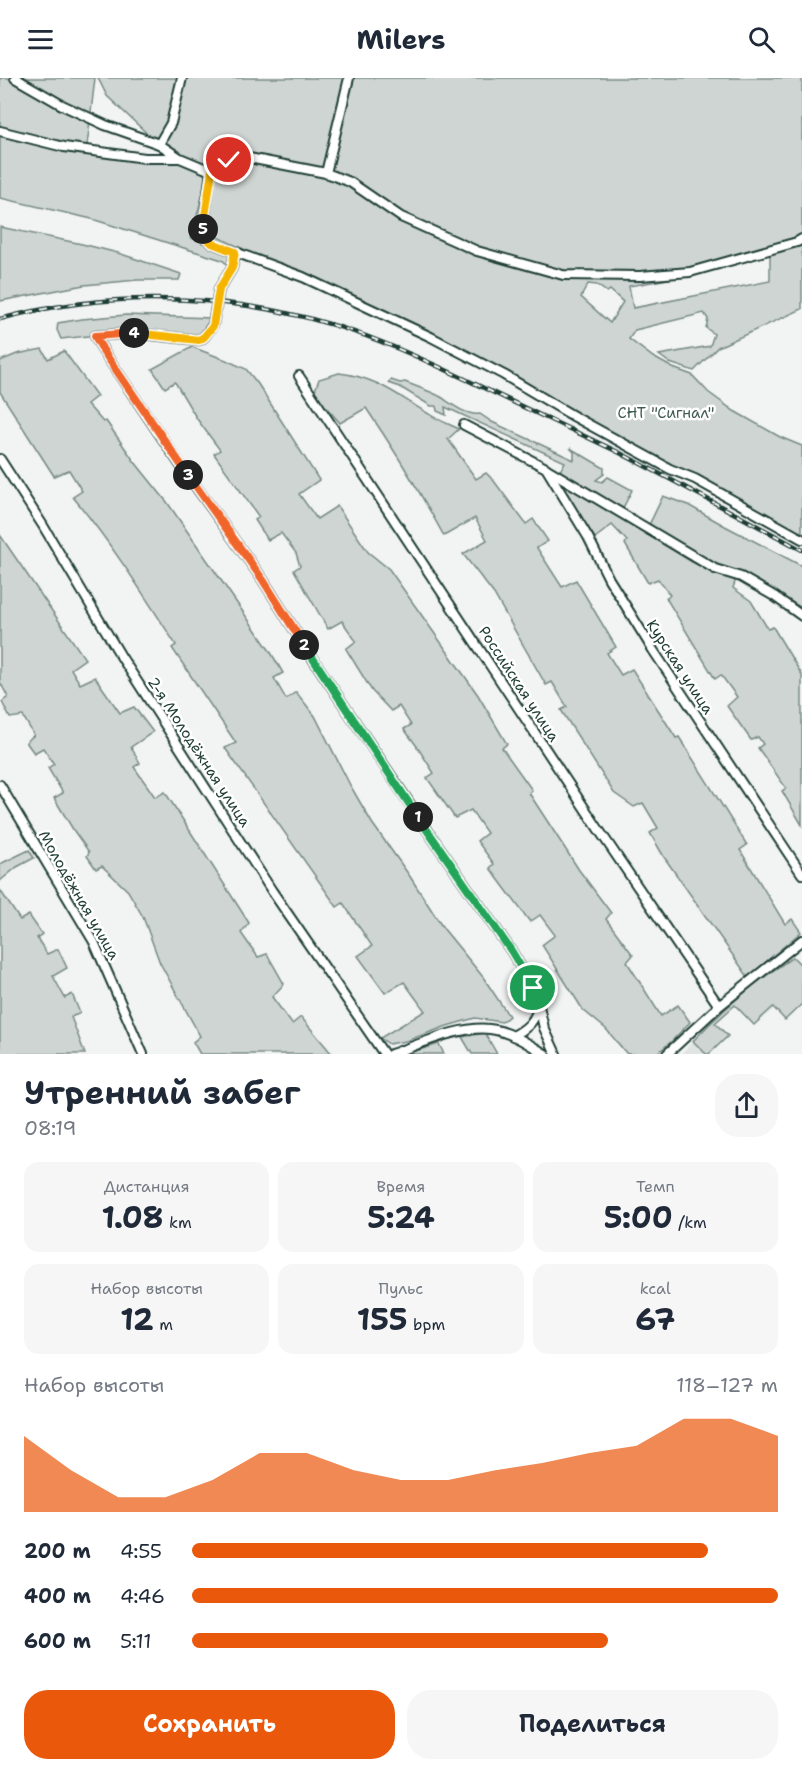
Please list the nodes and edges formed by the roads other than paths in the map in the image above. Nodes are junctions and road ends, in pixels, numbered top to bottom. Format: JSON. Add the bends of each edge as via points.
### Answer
{"nodes":[{"id":1,"x":15,"y":78,"type":"edge"},
{"id":2,"x":182,"y":78,"type":"edge"},
{"id":3,"x":349,"y":78,"type":"edge"},
{"id":4,"x":0,"y":131,"type":"edge"},
{"id":5,"x":159,"y":144,"type":"junction"},
{"id":6,"x":180,"y":158,"type":"junction"},
{"id":7,"x":212,"y":171,"type":"junction"},
{"id":8,"x":326,"y":173,"type":"junction"},
{"id":9,"x":802,"y":238,"type":"edge"},
{"id":10,"x":235,"y":252,"type":"junction"},
{"id":11,"x":299,"y":376,"type":"dead end"},
{"id":12,"x":464,"y":425,"type":"dead end"},
{"id":13,"x":0,"y":459,"type":"edge"},
{"id":14,"x":546,"y":468,"type":"junction"},
{"id":15,"x":802,"y":539,"type":"edge"},
{"id":16,"x":802,"y":616,"type":"edge"},
{"id":17,"x":0,"y":785,"type":"edge"},
{"id":18,"x":802,"y":874,"type":"edge"},
{"id":19,"x":802,"y":940,"type":"edge"},
{"id":20,"x":538,"y":1002,"type":"junction"},
{"id":21,"x":719,"y":1006,"type":"junction"},
{"id":22,"x":513,"y":1036,"type":"junction"},
{"id":23,"x":143,"y":1054,"type":"edge"},
{"id":24,"x":384,"y":1054,"type":"edge"},
{"id":25,"x":391,"y":1054,"type":"edge"},
{"id":26,"x":545,"y":1054,"type":"edge"},
{"id":27,"x":556,"y":1054,"type":"edge"},
{"id":28,"x":667,"y":1054,"type":"edge"}],
"edges":[{"from":1,"to":5,"type":"street","via":[[105,126]]},
{"from":2,"to":5,"type":"street","via":[[171,123]]},
{"from":3,"to":8,"type":"street"},
{"from":4,"to":6,"type":"street","via":[[64,147],[145,158]]},
{"from":5,"to":6,"type":"street"},
{"from":6,"to":7,"type":"street"},
{"from":7,"to":8,"type":"street","via":[[215,164],[249,158]]},
{"from":7,"to":10,"type":"street","via":[[203,230],[212,243]]},
{"from":8,"to":9,"type":"street","via":[[350,182],[401,217],[477,251],[563,275],[690,272]]},
{"from":10,"to":15,"type":"street","via":[[303,277],[431,337]]},
{"from":10,"to":20,"type":"street","via":[[232,268],[219,289],[213,326],[204,337],[199,340],[132,333],[95,336],[512,952]]},
{"from":11,"to":21,"type":"street","name":"Российская улица"},
{"from":12,"to":14,"type":"street"},
{"from":13,"to":24,"type":"street","name":"2-я Молодёжная улица","via":[[272,891]]},
{"from":14,"to":16,"type":"street","via":[[715,569],[774,596]]},
{"from":14,"to":18,"type":"street","name":"Курская улица","via":[[652,650]]},
{"from":17,"to":23,"type":"street","name":"Молодёжная улица","via":[[94,942]]},
{"from":19,"to":21,"type":"street"},
{"from":20,"to":22,"type":"street","via":[[536,1015],[525,1030]]},
{"from":20,"to":27,"type":"street"},
{"from":21,"to":28,"type":"street"},
{"from":22,"to":25,"type":"street","via":[[479,1029]]},
{"from":22,"to":26,"type":"street"}]}
